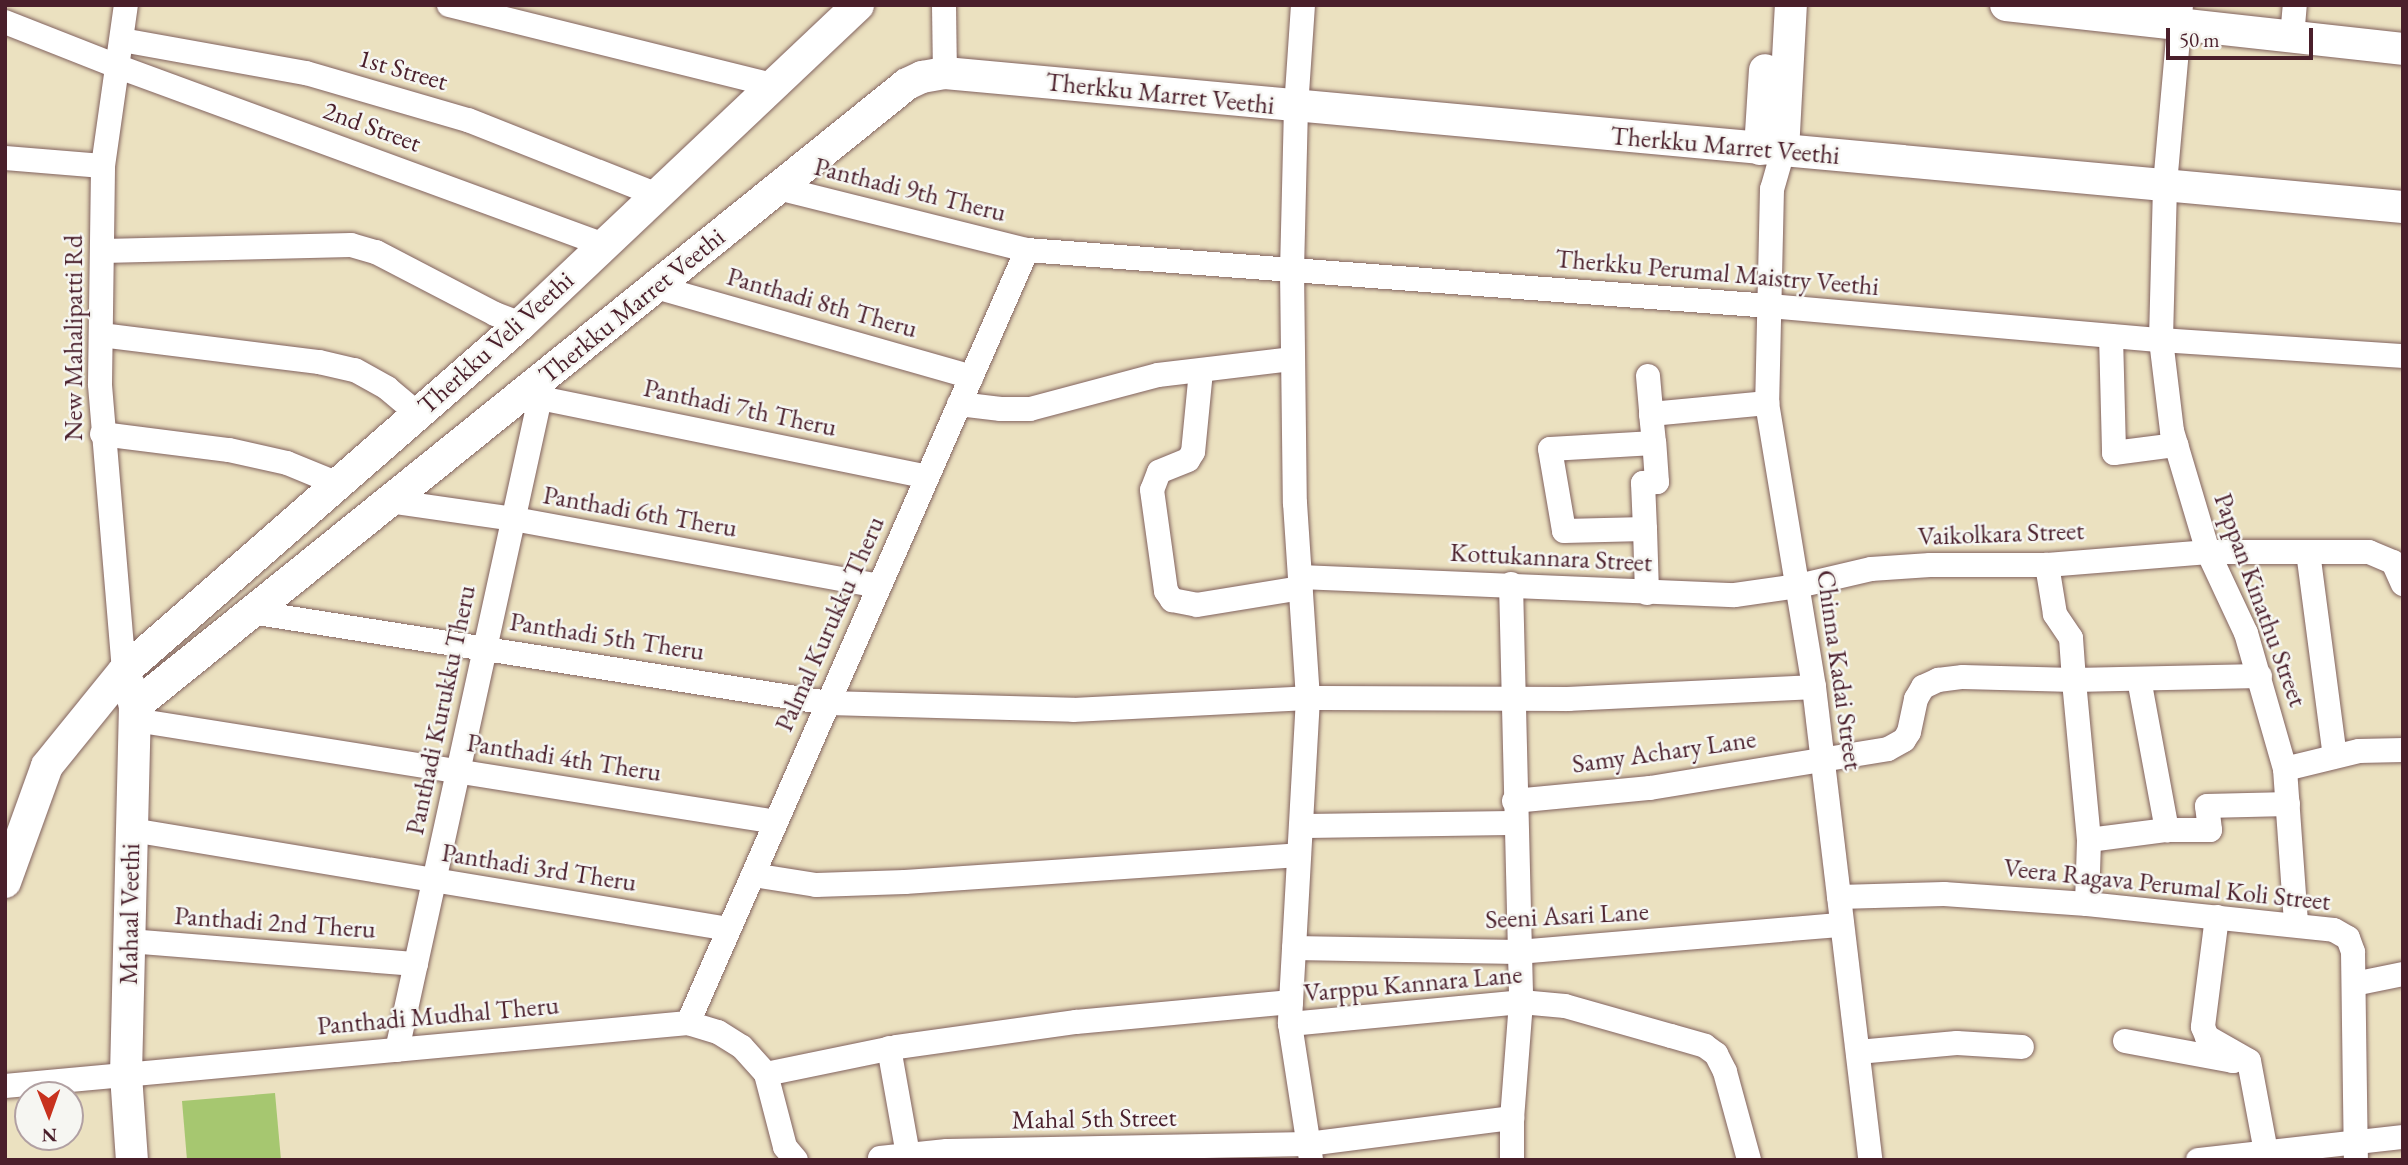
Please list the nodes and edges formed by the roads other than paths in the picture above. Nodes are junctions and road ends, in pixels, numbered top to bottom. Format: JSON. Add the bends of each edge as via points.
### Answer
{"nodes":[{"id":1,"x":126,"y":5,"type":"edge"},
{"id":2,"x":449,"y":5,"type":"edge"},
{"id":3,"x":858,"y":5,"type":"edge"},
{"id":4,"x":944,"y":5,"type":"edge"},
{"id":5,"x":1303,"y":5,"type":"edge"},
{"id":6,"x":1769,"y":5,"type":"edge"},
{"id":7,"x":1791,"y":5,"type":"edge"},
{"id":8,"x":2006,"y":5,"type":"edge"},
{"id":9,"x":2295,"y":5,"type":"edge"},
{"id":10,"x":2180,"y":15,"type":"edge"},
{"id":11,"x":5,"y":22,"type":"edge"},
{"id":12,"x":2292,"y":37,"type":"junction"},
{"id":13,"x":122,"y":40,"type":"junction"},
{"id":14,"x":2403,"y":49,"type":"edge"},
{"id":15,"x":119,"y":67,"type":"junction"},
{"id":16,"x":945,"y":73,"type":"junction"},
{"id":17,"x":773,"y":85,"type":"junction"},
{"id":18,"x":1296,"y":107,"type":"junction"},
{"id":19,"x":1772,"y":150,"type":"junction"},
{"id":20,"x":5,"y":158,"type":"edge"},
{"id":21,"x":103,"y":166,"type":"junction"},
{"id":22,"x":2165,"y":186,"type":"junction"},
{"id":23,"x":778,"y":188,"type":"junction"},
{"id":24,"x":657,"y":195,"type":"junction"},
{"id":25,"x":2403,"y":207,"type":"edge"},
{"id":26,"x":604,"y":244,"type":"junction"},
{"id":27,"x":1027,"y":250,"type":"junction"},
{"id":28,"x":103,"y":251,"type":"junction"},
{"id":29,"x":1292,"y":270,"type":"junction"},
{"id":30,"x":656,"y":287,"type":"junction"},
{"id":31,"x":1770,"y":306,"type":"junction"},
{"id":32,"x":521,"y":324,"type":"junction"},
{"id":33,"x":101,"y":335,"type":"junction"},
{"id":34,"x":2111,"y":336,"type":"junction"},
{"id":35,"x":2161,"y":340,"type":"junction"},
{"id":36,"x":2403,"y":356,"type":"edge"},
{"id":37,"x":1293,"y":359,"type":"junction"},
{"id":38,"x":1201,"y":371,"type":"junction"},
{"id":39,"x":1648,"y":376,"type":"dead end"},
{"id":40,"x":971,"y":377,"type":"junction"},
{"id":41,"x":535,"y":393,"type":"junction"},
{"id":42,"x":1767,"y":403,"type":"junction"},
{"id":43,"x":959,"y":404,"type":"junction"},
{"id":44,"x":418,"y":414,"type":"junction"},
{"id":45,"x":1651,"y":414,"type":"junction"},
{"id":46,"x":102,"y":434,"type":"junction"},
{"id":47,"x":1654,"y":443,"type":"junction"},
{"id":48,"x":2176,"y":445,"type":"junction"},
{"id":49,"x":927,"y":477,"type":"junction"},
{"id":50,"x":338,"y":484,"type":"junction"},
{"id":51,"x":390,"y":501,"type":"junction"},
{"id":52,"x":514,"y":519,"type":"junction"},
{"id":53,"x":1645,"y":529,"type":"junction"},
{"id":54,"x":2208,"y":552,"type":"junction"},
{"id":55,"x":2308,"y":552,"type":"junction"},
{"id":56,"x":2047,"y":565,"type":"junction"},
{"id":57,"x":1301,"y":582,"type":"junction"},
{"id":58,"x":1511,"y":584,"type":"junction"},
{"id":59,"x":2403,"y":584,"type":"edge"},
{"id":60,"x":879,"y":586,"type":"junction"},
{"id":61,"x":1798,"y":586,"type":"junction"},
{"id":62,"x":1647,"y":593,"type":"junction"},
{"id":63,"x":251,"y":612,"type":"junction"},
{"id":64,"x":485,"y":648,"type":"junction"},
{"id":65,"x":124,"y":671,"type":"junction"},
{"id":66,"x":2260,"y":676,"type":"junction"},
{"id":67,"x":2139,"y":679,"type":"junction"},
{"id":68,"x":2074,"y":680,"type":"junction"},
{"id":69,"x":1814,"y":687,"type":"junction"},
{"id":70,"x":1308,"y":698,"type":"junction"},
{"id":71,"x":1515,"y":698,"type":"junction"},
{"id":72,"x":828,"y":703,"type":"junction"},
{"id":73,"x":135,"y":713,"type":"junction"},
{"id":74,"x":2403,"y":750,"type":"edge"},
{"id":75,"x":2335,"y":756,"type":"junction"},
{"id":76,"x":1822,"y":757,"type":"junction"},
{"id":77,"x":2285,"y":769,"type":"junction"},
{"id":78,"x":459,"y":771,"type":"junction"},
{"id":79,"x":2288,"y":804,"type":"junction"},
{"id":80,"x":1515,"y":812,"type":"junction"},
{"id":81,"x":776,"y":822,"type":"junction"},
{"id":82,"x":1302,"y":826,"type":"junction"},
{"id":83,"x":132,"y":830,"type":"junction"},
{"id":84,"x":2167,"y":830,"type":"junction"},
{"id":85,"x":2088,"y":840,"type":"junction"},
{"id":86,"x":1299,"y":855,"type":"junction"},
{"id":87,"x":753,"y":875,"type":"junction"},
{"id":88,"x":434,"y":881,"type":"junction"},
{"id":89,"x":5,"y":882,"type":"edge"},
{"id":90,"x":1839,"y":897,"type":"junction"},
{"id":91,"x":2087,"y":904,"type":"junction"},
{"id":92,"x":2217,"y":917,"type":"junction"},
{"id":93,"x":2296,"y":924,"type":"junction"},
{"id":94,"x":1842,"y":925,"type":"junction"},
{"id":95,"x":729,"y":929,"type":"junction"},
{"id":96,"x":129,"y":942,"type":"junction"},
{"id":97,"x":1294,"y":948,"type":"junction"},
{"id":98,"x":1518,"y":952,"type":"junction"},
{"id":99,"x":416,"y":964,"type":"junction"},
{"id":100,"x":2403,"y":974,"type":"edge"},
{"id":101,"x":2354,"y":984,"type":"junction"},
{"id":102,"x":1521,"y":1002,"type":"junction"},
{"id":103,"x":1291,"y":1013,"type":"junction"},
{"id":104,"x":688,"y":1023,"type":"junction"},
{"id":105,"x":2125,"y":1041,"type":"dead end"},
{"id":106,"x":2022,"y":1046,"type":"dead end"},
{"id":107,"x":889,"y":1048,"type":"junction"},
{"id":108,"x":397,"y":1050,"type":"junction"},
{"id":109,"x":1857,"y":1052,"type":"junction"},
{"id":110,"x":2242,"y":1054,"type":"junction"},
{"id":111,"x":766,"y":1074,"type":"junction"},
{"id":112,"x":126,"y":1075,"type":"junction"},
{"id":113,"x":5,"y":1086,"type":"edge"},
{"id":114,"x":1512,"y":1118,"type":"junction"},
{"id":115,"x":2403,"y":1137,"type":"edge"},
{"id":116,"x":2355,"y":1151,"type":"edge"},
{"id":117,"x":1310,"y":1152,"type":"edge"},
{"id":118,"x":2266,"y":1152,"type":"junction"},
{"id":119,"x":908,"y":1155,"type":"junction"},
{"id":120,"x":876,"y":1159,"type":"edge"},
{"id":121,"x":132,"y":1160,"type":"edge"},
{"id":122,"x":796,"y":1160,"type":"edge"},
{"id":123,"x":1512,"y":1160,"type":"edge"},
{"id":124,"x":1749,"y":1160,"type":"edge"},
{"id":125,"x":1870,"y":1160,"type":"edge"},
{"id":126,"x":2198,"y":1160,"type":"edge"}],
"edges":[{"from":1,"to":13,"type":"street","name":"New Mahalipatti Rd"},
{"from":2,"to":17,"type":"street"},
{"from":3,"to":17,"type":"main road","name":"Therkku Veli Veethi"},
{"from":4,"to":16,"type":"street"},
{"from":5,"to":18,"type":"street"},
{"from":6,"to":19,"type":"main road"},
{"from":7,"to":19,"type":"main road"},
{"from":8,"to":10,"type":"main road"},
{"from":9,"to":12,"type":"street"},
{"from":10,"to":12,"type":"main road"},
{"from":10,"to":22,"type":"street","name":"Pappan Kinathu Street"},
{"from":11,"to":15,"type":"street","name":"2nd Street"},
{"from":12,"to":14,"type":"main road"},
{"from":13,"to":15,"type":"street","name":"New Mahalipatti Rd"},
{"from":13,"to":24,"type":"street","name":"1st Street","via":[[306,74],[468,120]]},
{"from":15,"to":21,"type":"street","name":"New Mahalipatti Rd"},
{"from":15,"to":26,"type":"street","name":"2nd Street"},
{"from":16,"to":18,"type":"main road","name":"Therkku Marret Veethi"},
{"from":16,"to":23,"type":"main road","name":"Therkku Marret Veethi","via":[[907,85]]},
{"from":17,"to":24,"type":"main road","name":"Therkku Veli Veethi"},
{"from":18,"to":19,"type":"main road","name":"Therkku Marret Veethi"},
{"from":18,"to":29,"type":"street"},
{"from":19,"to":22,"type":"main road","name":"Therkku Marret Veethi"},
{"from":19,"to":31,"type":"street","name":"Chinna Kadai Street"},
{"from":20,"to":21,"type":"street"},
{"from":21,"to":28,"type":"street","name":"New Mahalipatti Rd"},
{"from":22,"to":25,"type":"main road","name":"Therkku Marret Veethi"},
{"from":22,"to":35,"type":"street","name":"Pappan Kinathu Street"},
{"from":23,"to":27,"type":"street","name":"Panthadi 9th Theru"},
{"from":23,"to":30,"type":"main road","name":"Therkku Marret Veethi"},
{"from":24,"to":26,"type":"main road","name":"Therkku Veli Veethi"},
{"from":26,"to":32,"type":"main road","name":"Therkku Veli Veethi"},
{"from":27,"to":29,"type":"street","name":"Therkku Perumal Maistry Veethi"},
{"from":27,"to":40,"type":"street","name":"Palmal Kurukku Theru"},
{"from":28,"to":32,"type":"street","via":[[351,245],[376,252]]},
{"from":28,"to":33,"type":"street","name":"New Mahalipatti Rd"},
{"from":29,"to":31,"type":"street","name":"Therkku Perumal Maistry Veethi"},
{"from":29,"to":37,"type":"street"},
{"from":30,"to":40,"type":"street","name":"Panthadi 8th Theru"},
{"from":30,"to":41,"type":"main road","name":"Therkku Marret Veethi"},
{"from":31,"to":34,"type":"street","name":"Therkku Perumal Maistry Veethi"},
{"from":31,"to":42,"type":"street","name":"Chinna Kadai Street"},
{"from":32,"to":44,"type":"main road","name":"Therkku Veli Veethi"},
{"from":33,"to":44,"type":"street","via":[[355,370],[380,383]]},
{"from":33,"to":46,"type":"street","name":"New Mahalipatti Rd"},
{"from":34,"to":35,"type":"street","name":"Therkku Perumal Maistry Veethi"},
{"from":34,"to":48,"type":"street","via":[[2114,453]]},
{"from":35,"to":36,"type":"street","name":"Therkku Perumal Maistry Veethi"},
{"from":35,"to":48,"type":"street","name":"Pappan Kinathu Street"},
{"from":37,"to":38,"type":"street"},
{"from":37,"to":57,"type":"street"},
{"from":38,"to":43,"type":"street","via":[[1139,379],[1030,408]]},
{"from":38,"to":57,"type":"street","name":"Kottukannara Street","via":[[1193,452],[1188,460],[1159,472],[1152,490],[1166,591],[1172,600],[1197,605]]},
{"from":39,"to":45,"type":"street"},
{"from":40,"to":43,"type":"street","name":"Palmal Kurukku Theru"},
{"from":41,"to":49,"type":"street","name":"Panthadi 7th Theru"},
{"from":41,"to":51,"type":"main road","name":"Therkku Marret Veethi"},
{"from":41,"to":52,"type":"street","name":"Panthadi Kurukku Theru"},
{"from":42,"to":45,"type":"street"},
{"from":42,"to":61,"type":"street","name":"Chinna Kadai Street"},
{"from":43,"to":49,"type":"street","name":"Palmal Kurukku Theru"},
{"from":44,"to":50,"type":"main road","name":"Therkku Veli Veethi"},
{"from":45,"to":47,"type":"street"},
{"from":46,"to":50,"type":"street","via":[[229,450],[287,463]]},
{"from":46,"to":65,"type":"street","name":"New Mahalipatti Rd"},
{"from":47,"to":53,"type":"street","via":[[1657,482],[1643,483]]},
{"from":47,"to":53,"type":"street","via":[[1550,449],[1564,531]]},
{"from":48,"to":54,"type":"street","name":"Pappan Kinathu Street"},
{"from":49,"to":60,"type":"street","name":"Palmal Kurukku Theru"},
{"from":50,"to":65,"type":"main road","name":"Therkku Veli Veethi"},
{"from":51,"to":52,"type":"street","name":"Panthadi 6th Theru"},
{"from":51,"to":63,"type":"main road","name":"Therkku Marret Veethi"},
{"from":52,"to":60,"type":"street","name":"Panthadi 6th Theru"},
{"from":52,"to":64,"type":"street","name":"Panthadi Kurukku Theru"},
{"from":53,"to":62,"type":"street"},
{"from":54,"to":55,"type":"street","name":"Vaikolkara Street"},
{"from":54,"to":56,"type":"street","name":"Vaikolkara Street"},
{"from":54,"to":66,"type":"street","name":"Pappan Kinathu Street","via":[[2246,632]]},
{"from":55,"to":59,"type":"street","name":"Vaikolkara Street","via":[[2384,556]]},
{"from":55,"to":75,"type":"street"},
{"from":56,"to":61,"type":"street","name":"Vaikolkara Street","via":[[1871,569]]},
{"from":56,"to":68,"type":"street","via":[[2055,614],[2071,639]]},
{"from":57,"to":58,"type":"street","name":"Kottukannara Street"},
{"from":57,"to":70,"type":"street"},
{"from":58,"to":62,"type":"street","name":"Kottukannara Street"},
{"from":58,"to":71,"type":"street"},
{"from":60,"to":72,"type":"street","name":"Palmal Kurukku Theru"},
{"from":61,"to":62,"type":"street","name":"Kottukannara Street","via":[[1735,595]]},
{"from":61,"to":69,"type":"street","name":"Chinna Kadai Street"},
{"from":63,"to":64,"type":"street","name":"Panthadi 5th Theru"},
{"from":63,"to":73,"type":"main road","name":"Therkku Marret Veethi"},
{"from":64,"to":72,"type":"street","name":"Panthadi 5th Theru"},
{"from":64,"to":78,"type":"street","name":"Panthadi Kurukku Theru"},
{"from":65,"to":73,"type":"main road","name":"Mahaal Veethi"},
{"from":65,"to":89,"type":"main road","name":"Therkku Veli Veethi","via":[[47,766]]},
{"from":66,"to":67,"type":"street","name":"Samy Achary Lane"},
{"from":66,"to":77,"type":"street","name":"Pappan Kinathu Street"},
{"from":67,"to":68,"type":"street","name":"Samy Achary Lane"},
{"from":67,"to":84,"type":"street"},
{"from":68,"to":76,"type":"street","name":"Samy Achary Lane","via":[[1938,680],[1923,687],[1909,732],[1896,746]]},
{"from":68,"to":85,"type":"street"},
{"from":69,"to":71,"type":"street","name":"Panthadi 5th Theru"},
{"from":69,"to":76,"type":"street","name":"Chinna Kadai Street"},
{"from":70,"to":71,"type":"street","name":"Panthadi 5th Theru"},
{"from":70,"to":72,"type":"street","name":"Panthadi 5th Theru","via":[[1073,710]]},
{"from":70,"to":82,"type":"street"},
{"from":71,"to":80,"type":"street"},
{"from":72,"to":81,"type":"street","name":"Palmal Kurukku Theru"},
{"from":73,"to":78,"type":"street","name":"Panthadi 4th Theru"},
{"from":73,"to":83,"type":"main road","name":"Mahaal Veethi"},
{"from":74,"to":75,"type":"street"},
{"from":75,"to":77,"type":"street"},
{"from":76,"to":80,"type":"street","name":"Samy Achary Lane"},
{"from":76,"to":90,"type":"street","name":"Chinna Kadai Street"},
{"from":77,"to":79,"type":"street","name":"Pappan Kinathu Street"},
{"from":78,"to":81,"type":"street","name":"Panthadi 4th Theru"},
{"from":78,"to":88,"type":"street","name":"Panthadi Kurukku Theru"},
{"from":79,"to":84,"type":"street","via":[[2207,806],[2210,830]]},
{"from":79,"to":93,"type":"street","name":"Pappan Kinathu Street"},
{"from":80,"to":82,"type":"street","name":"Samy Achary Lane"},
{"from":80,"to":98,"type":"street"},
{"from":81,"to":87,"type":"street","name":"Palmal Kurukku Theru"},
{"from":82,"to":86,"type":"street"},
{"from":83,"to":88,"type":"street","name":"Panthadi 3rd Theru"},
{"from":83,"to":96,"type":"main road","name":"Mahaal Veethi"},
{"from":84,"to":85,"type":"street"},
{"from":85,"to":91,"type":"street"},
{"from":86,"to":87,"type":"street","via":[[892,883],[816,885]]},
{"from":86,"to":97,"type":"street"},
{"from":87,"to":95,"type":"street","name":"Palmal Kurukku Theru"},
{"from":88,"to":95,"type":"street","name":"Panthadi 3rd Theru"},
{"from":88,"to":99,"type":"street","name":"Panthadi Kurukku Theru"},
{"from":90,"to":91,"type":"street","name":"Veera Ragava Perumal Koli Street","via":[[1944,894]]},
{"from":90,"to":94,"type":"street","name":"Chinna Kadai Street"},
{"from":91,"to":92,"type":"street","name":"Veera Ragava Perumal Koli Street"},
{"from":92,"to":93,"type":"street","name":"Veera Ragava Perumal Koli Street"},
{"from":92,"to":110,"type":"street","via":[[2203,1027],[2207,1037]]},
{"from":93,"to":101,"type":"street","name":"Veera Ragava Perumal Koli Street","via":[[2334,930],[2348,938]]},
{"from":94,"to":98,"type":"street","name":"Seeni Asari Lane"},
{"from":94,"to":109,"type":"street","name":"Chinna Kadai Street"},
{"from":95,"to":104,"type":"street","name":"Palmal Kurukku Theru"},
{"from":96,"to":99,"type":"street","name":"Panthadi 2nd Theru"},
{"from":96,"to":112,"type":"main road","name":"Mahaal Veethi"},
{"from":97,"to":98,"type":"street","name":"Seeni Asari Lane"},
{"from":97,"to":103,"type":"street"},
{"from":98,"to":102,"type":"street"},
{"from":99,"to":108,"type":"street","name":"Panthadi Kurukku Theru"},
{"from":100,"to":101,"type":"street"},
{"from":101,"to":116,"type":"street","name":"Veera Ragava Perumal Koli Street"},
{"from":102,"to":103,"type":"street","name":"Varppu Kannara Lane"},
{"from":102,"to":114,"type":"street"},
{"from":102,"to":124,"type":"street","name":"Varppu Kannara Lane","via":[[1565,1006],[1705,1046],[1716,1054],[1725,1072]]},
{"from":103,"to":107,"type":"street","name":"Varppu Kannara Lane","via":[[1076,1022]]},
{"from":103,"to":117,"type":"street"},
{"from":104,"to":108,"type":"street","name":"Panthadi Mudhal Theru"},
{"from":104,"to":111,"type":"street","name":"Panthadi Mudhal Theru","via":[[718,1032],[742,1047]]},
{"from":105,"to":110,"type":"street","via":[[2232,1061]]},
{"from":106,"to":109,"type":"street","via":[[1957,1043]]},
{"from":107,"to":111,"type":"street","name":"Varppu Kannara Lane"},
{"from":107,"to":119,"type":"street"},
{"from":108,"to":112,"type":"street","name":"Panthadi Mudhal Theru"},
{"from":109,"to":125,"type":"street","name":"Chinna Kadai Street"},
{"from":110,"to":118,"type":"street","via":[[2253,1072]]},
{"from":111,"to":122,"type":"street","name":"Panthadi Mudhal Theru","via":[[785,1147]]},
{"from":112,"to":113,"type":"street","name":"Panthadi Mudhal Theru"},
{"from":112,"to":121,"type":"main road","name":"Mahaal Veethi"},
{"from":114,"to":117,"type":"street","name":"Mahal 5th Street"},
{"from":114,"to":123,"type":"street"},
{"from":115,"to":116,"type":"street"},
{"from":116,"to":118,"type":"street"},
{"from":117,"to":119,"type":"street","name":"Mahal 5th Street"},
{"from":118,"to":126,"type":"street"},
{"from":119,"to":120,"type":"street","name":"Mahal 5th Street"}]}
